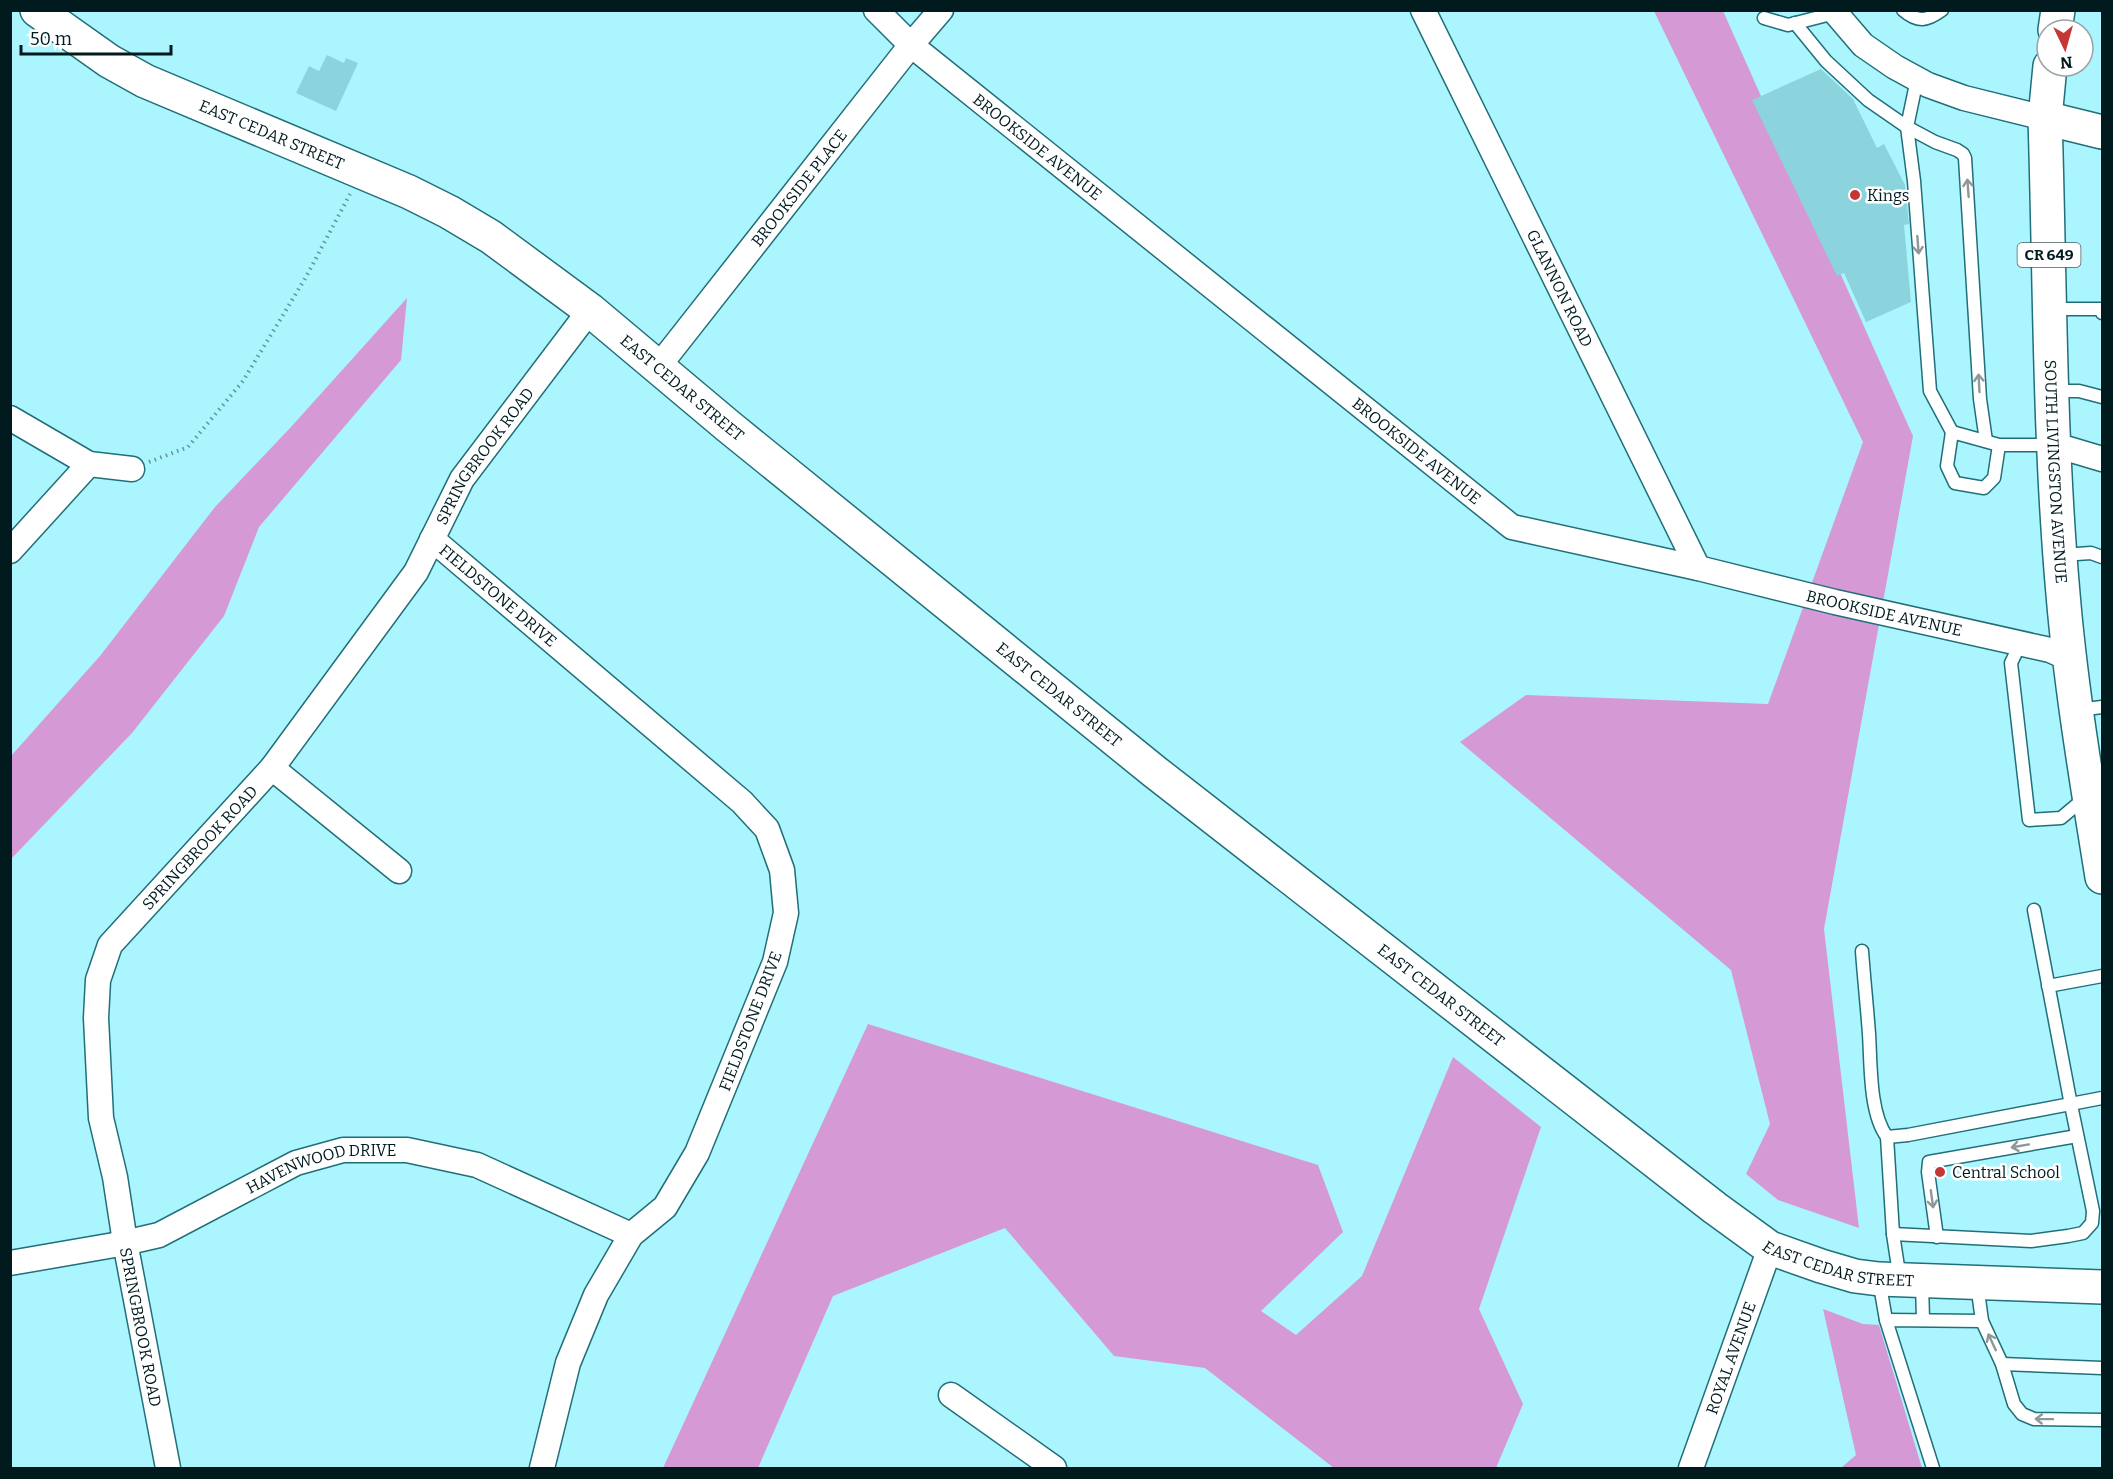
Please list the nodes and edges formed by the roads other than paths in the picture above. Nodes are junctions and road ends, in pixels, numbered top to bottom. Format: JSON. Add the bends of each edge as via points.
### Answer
{"nodes":[{"id":1,"x":37,"y":10,"type":"edge"},
{"id":2,"x":876,"y":10,"type":"edge"},
{"id":3,"x":941,"y":10,"type":"edge"},
{"id":4,"x":1423,"y":10,"type":"edge"},
{"id":5,"x":1904,"y":10,"type":"edge"},
{"id":6,"x":1942,"y":10,"type":"edge"},
{"id":7,"x":1834,"y":12,"type":"edge"},
{"id":8,"x":1764,"y":18,"type":"dead end"},
{"id":9,"x":1795,"y":23,"type":"junction"},
{"id":10,"x":911,"y":45,"type":"junction"},
{"id":11,"x":2049,"y":78,"type":"edge"},
{"id":12,"x":1917,"y":79,"type":"junction"},
{"id":13,"x":2045,"y":118,"type":"junction"},
{"id":14,"x":1907,"y":127,"type":"junction"},
{"id":15,"x":2103,"y":132,"type":"edge"},
{"id":16,"x":2051,"y":309,"type":"junction"},
{"id":17,"x":2102,"y":309,"type":"edge"},
{"id":18,"x":590,"y":310,"type":"junction"},
{"id":19,"x":658,"y":367,"type":"junction"},
{"id":20,"x":2053,"y":391,"type":"junction"},
{"id":21,"x":2103,"y":397,"type":"edge"},
{"id":22,"x":10,"y":418,"type":"edge"},
{"id":23,"x":1952,"y":432,"type":"junction"},
{"id":24,"x":1986,"y":441,"type":"junction"},
{"id":25,"x":1999,"y":445,"type":"junction"},
{"id":26,"x":2055,"y":445,"type":"junction"},
{"id":27,"x":2103,"y":459,"type":"edge"},
{"id":28,"x":89,"y":464,"type":"junction"},
{"id":29,"x":132,"y":469,"type":"road end"},
{"id":30,"x":432,"y":539,"type":"junction"},
{"id":31,"x":10,"y":551,"type":"edge"},
{"id":32,"x":2061,"y":555,"type":"junction"},
{"id":33,"x":2103,"y":557,"type":"edge"},
{"id":34,"x":1698,"y":568,"type":"junction"},
{"id":35,"x":2020,"y":644,"type":"junction"},
{"id":36,"x":2070,"y":659,"type":"junction"},
{"id":37,"x":2090,"y":708,"type":"edge"},
{"id":38,"x":272,"y":768,"type":"junction"},
{"id":39,"x":2096,"y":796,"type":"edge"},
{"id":40,"x":399,"y":871,"type":"dead end"},
{"id":41,"x":2103,"y":877,"type":"edge"},
{"id":42,"x":2034,"y":910,"type":"dead end"},
{"id":43,"x":1862,"y":951,"type":"dead end"},
{"id":44,"x":2103,"y":976,"type":"edge"},
{"id":45,"x":2049,"y":986,"type":"junction"},
{"id":46,"x":2103,"y":1098,"type":"edge"},
{"id":47,"x":2071,"y":1105,"type":"junction"},
{"id":48,"x":2077,"y":1136,"type":"junction"},
{"id":49,"x":1887,"y":1137,"type":"junction"},
{"id":50,"x":1893,"y":1234,"type":"junction"},
{"id":51,"x":631,"y":1235,"type":"junction"},
{"id":52,"x":1937,"y":1237,"type":"junction"},
{"id":53,"x":125,"y":1242,"type":"junction"},
{"id":54,"x":1770,"y":1248,"type":"junction"},
{"id":55,"x":10,"y":1263,"type":"edge"},
{"id":56,"x":1900,"y":1280,"type":"junction"},
{"id":57,"x":1977,"y":1283,"type":"junction"},
{"id":58,"x":2103,"y":1287,"type":"edge"},
{"id":59,"x":1886,"y":1320,"type":"junction"},
{"id":60,"x":1923,"y":1320,"type":"junction"},
{"id":61,"x":1982,"y":1321,"type":"junction"},
{"id":62,"x":2002,"y":1364,"type":"junction"},
{"id":63,"x":2103,"y":1368,"type":"edge"},
{"id":64,"x":951,"y":1395,"type":"dead end"},
{"id":65,"x":2103,"y":1420,"type":"edge"},
{"id":66,"x":168,"y":1468,"type":"edge"},
{"id":67,"x":542,"y":1468,"type":"edge"},
{"id":68,"x":1054,"y":1468,"type":"edge"},
{"id":69,"x":1690,"y":1468,"type":"edge"},
{"id":70,"x":1933,"y":1468,"type":"edge"}],
"edges":[{"from":1,"to":18,"type":"street","name":"EAST CEDAR STREET","via":[[109,61],[145,81],[362,171],[449,212],[491,237]]},
{"from":2,"to":10,"type":"street","name":"BROOKSIDE AVENUE"},
{"from":3,"to":10,"type":"street","name":"BROOKSIDE PLACE"},
{"from":4,"to":34,"type":"street","name":"GLANNON ROAD"},
{"from":5,"to":6,"type":"lane","via":[[1912,18],[1923,20]]},
{"from":7,"to":9,"type":"lane"},
{"from":7,"to":12,"type":"street","via":[[1863,45]]},
{"from":8,"to":9,"type":"lane","via":[[1788,25]]},
{"from":9,"to":14,"type":"lane","via":[[1826,61],[1868,100]]},
{"from":10,"to":19,"type":"street","name":"BROOKSIDE PLACE"},
{"from":10,"to":34,"type":"street","name":"BROOKSIDE AVENUE","via":[[1512,527]]},
{"from":11,"to":13,"type":"street","name":"SOUTH LIVINGSTON AVENUE","number":"CR 649"},
{"from":12,"to":13,"type":"street","via":[[1964,99]]},
{"from":12,"to":14,"type":"lane"},
{"from":13,"to":15,"type":"street"},
{"from":13,"to":16,"type":"street","name":"SOUTH LIVINGSTON AVENUE","number":"CR 649"},
{"from":14,"to":23,"type":"lane","one_way":true,"via":[[1930,391]]},
{"from":24,"to":14,"type":"lane","one_way":true,"via":[[1965,158],[1957,150]]},
{"from":16,"to":17,"type":"lane"},
{"from":16,"to":20,"type":"street","name":"SOUTH LIVINGSTON AVENUE","number":"CR 649"},
{"from":18,"to":19,"type":"street","name":"EAST CEDAR STREET"},
{"from":18,"to":30,"type":"street","name":"SPRINGBROOK ROAD","via":[[462,479]]},
{"from":19,"to":54,"type":"street","name":"EAST CEDAR STREET","via":[[1221,824]]},
{"from":20,"to":21,"type":"lane","via":[[2079,391]]},
{"from":20,"to":26,"type":"street","name":"SOUTH LIVINGSTON AVENUE","number":"CR 649"},
{"from":22,"to":28,"type":"street"},
{"from":23,"to":24,"type":"lane"},
{"from":23,"to":25,"type":"lane","via":[[1947,466],[1955,483],[1984,488],[1994,478]]},
{"from":24,"to":25,"type":"lane"},
{"from":25,"to":26,"type":"lane"},
{"from":26,"to":27,"type":"street"},
{"from":26,"to":32,"type":"street","name":"SOUTH LIVINGSTON AVENUE","number":"CR 649"},
{"from":28,"to":29,"type":"street"},
{"from":28,"to":31,"type":"street"},
{"from":30,"to":38,"type":"street","name":"SPRINGBROOK ROAD","via":[[416,572]]},
{"from":30,"to":51,"type":"street","name":"FIELDSTONE DRIVE","via":[[742,802],[767,829],[782,870],[786,913],[776,963],[697,1153],[665,1207]]},
{"from":32,"to":33,"type":"lane","via":[[2091,553]]},
{"from":32,"to":36,"type":"street","name":"SOUTH LIVINGSTON AVENUE","number":"CR 649"},
{"from":34,"to":35,"type":"street","name":"BROOKSIDE AVENUE"},
{"from":35,"to":36,"type":"street","name":"BROOKSIDE AVENUE"},
{"from":35,"to":39,"type":"lane","via":[[2011,663],[2029,819],[2061,818]]},
{"from":36,"to":37,"type":"street","name":"SOUTH LIVINGSTON AVENUE","number":"CR 649"},
{"from":37,"to":39,"type":"street","name":"SOUTH LIVINGSTON AVENUE","number":"CR 649"},
{"from":38,"to":40,"type":"street"},
{"from":38,"to":53,"type":"street","name":"SPRINGBROOK ROAD","via":[[110,945],[98,980],[101,1118]]},
{"from":39,"to":41,"type":"street","name":"SOUTH LIVINGSTON AVENUE","number":"CR 649"},
{"from":42,"to":45,"type":"lane"},
{"from":43,"to":49,"type":"lane","via":[[1872,1080],[1877,1115]]},
{"from":44,"to":45,"type":"lane"},
{"from":45,"to":47,"type":"lane"},
{"from":46,"to":47,"type":"lane"},
{"from":47,"to":48,"type":"lane"},
{"from":47,"to":49,"type":"lane"},
{"from":48,"to":52,"type":"lane","one_way":true,"via":[[1929,1162]]},
{"from":48,"to":52,"type":"lane","via":[[2093,1210],[2092,1223],[2083,1233],[2031,1241]]},
{"from":49,"to":50,"type":"lane"},
{"from":50,"to":52,"type":"lane"},
{"from":50,"to":56,"type":"lane"},
{"from":51,"to":53,"type":"street","name":"HAVENWOOD DRIVE","via":[[477,1165],[407,1150],[344,1150],[296,1163],[159,1235]]},
{"from":51,"to":67,"type":"street","name":"FIELDSTONE DRIVE","via":[[596,1295],[568,1363]]},
{"from":53,"to":55,"type":"street","name":"HAVENWOOD DRIVE"},
{"from":53,"to":66,"type":"street","name":"SPRINGBROOK ROAD"},
{"from":54,"to":56,"type":"street","name":"EAST CEDAR STREET","via":[[1855,1276]]},
{"from":54,"to":69,"type":"street","name":"ROYAL AVENUE"},
{"from":56,"to":57,"type":"street","name":"EAST CEDAR STREET"},
{"from":56,"to":59,"type":"lane"},
{"from":56,"to":60,"type":"lane"},
{"from":57,"to":58,"type":"street","name":"EAST CEDAR STREET"},
{"from":57,"to":61,"type":"lane"},
{"from":59,"to":60,"type":"lane"},
{"from":59,"to":70,"type":"lane"},
{"from":60,"to":61,"type":"lane"},
{"from":62,"to":61,"type":"lane","one_way":true},
{"from":62,"to":63,"type":"lane"},
{"from":65,"to":62,"type":"lane","one_way":true,"via":[[2034,1419],[2022,1413],[2014,1404]]},
{"from":64,"to":68,"type":"street"}]}
